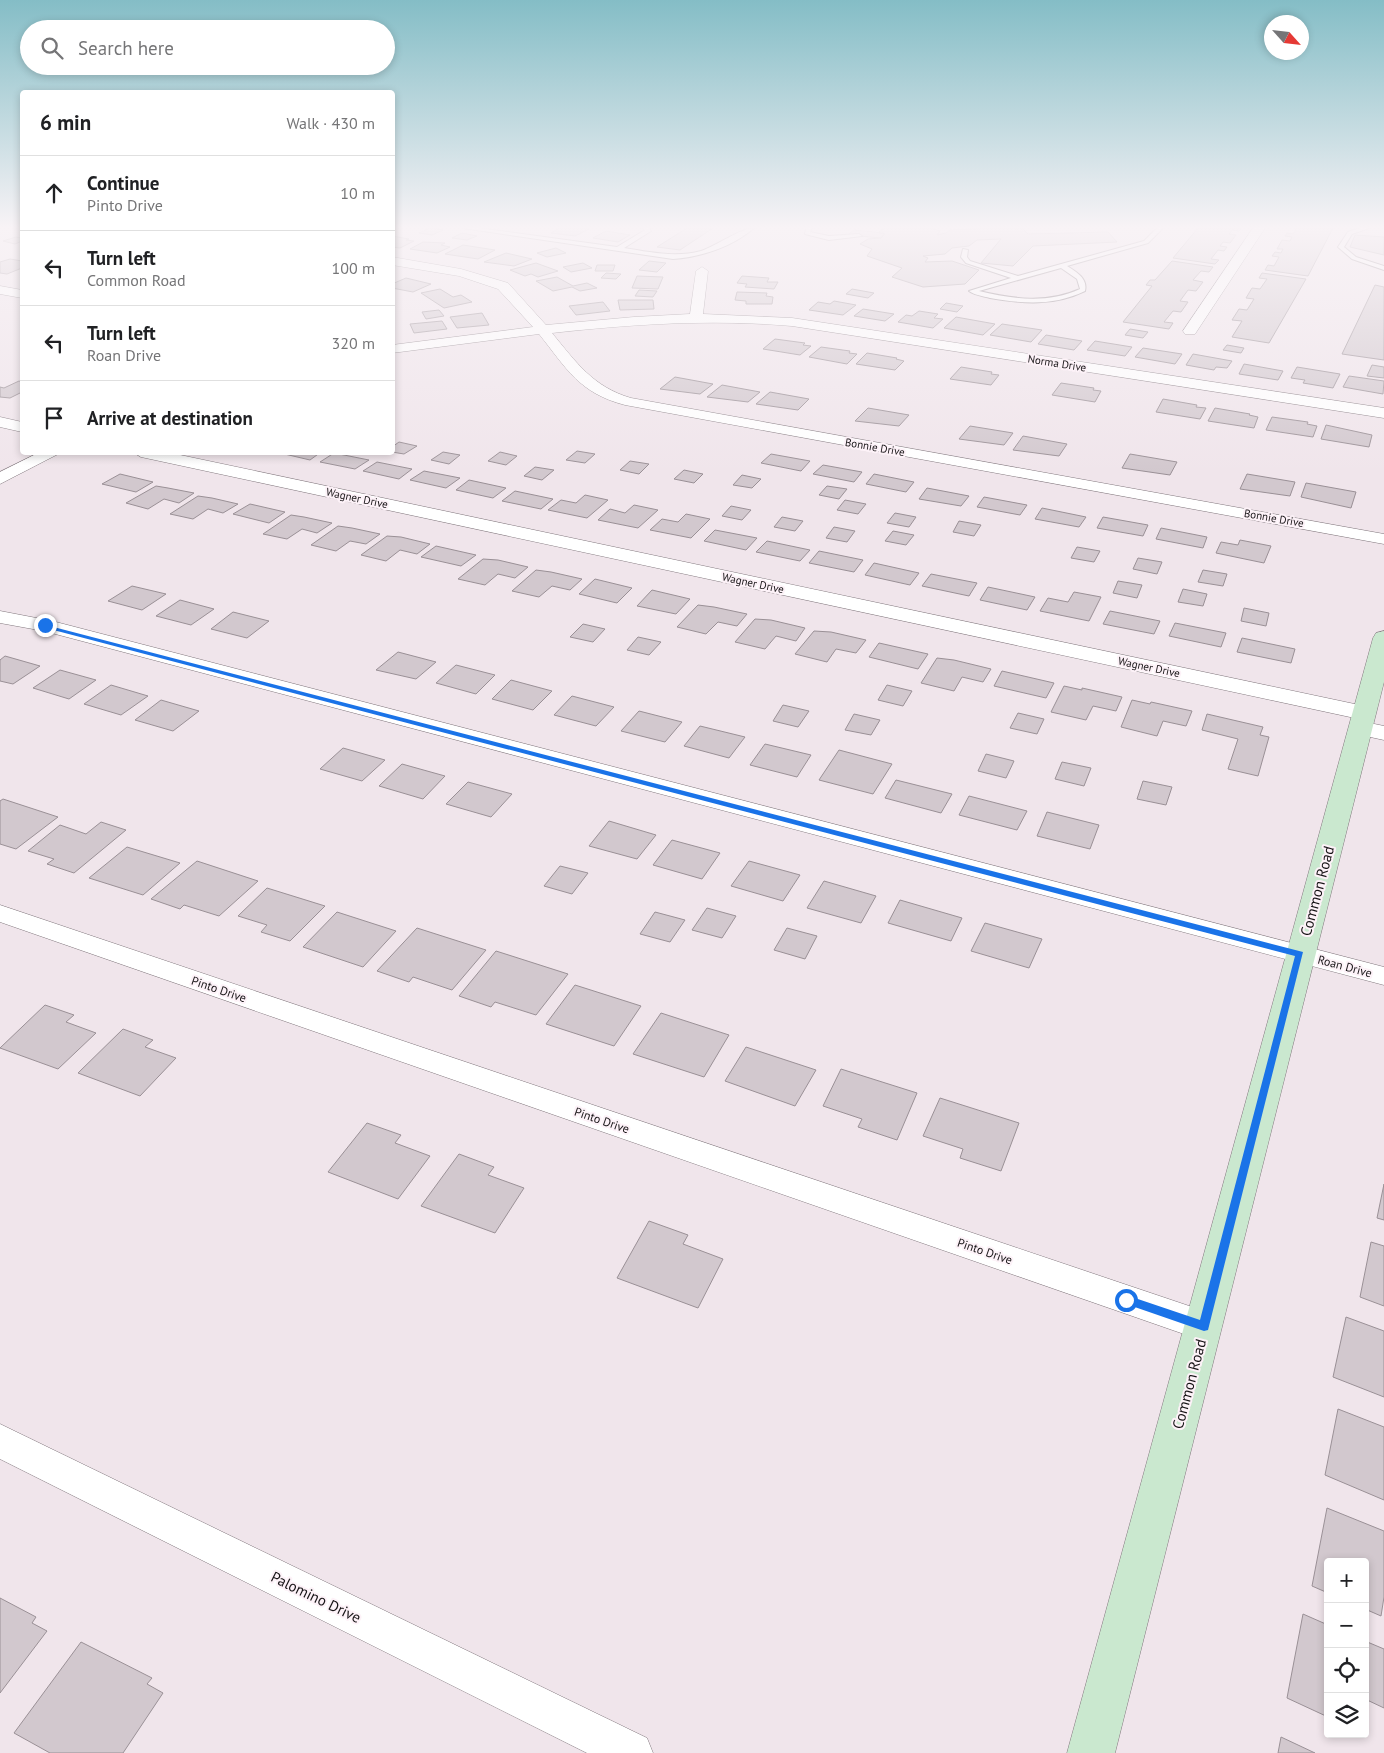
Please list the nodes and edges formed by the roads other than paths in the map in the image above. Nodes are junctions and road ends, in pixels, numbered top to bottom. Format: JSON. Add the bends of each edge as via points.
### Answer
{"nodes":[{"id":1,"x":525,"y":310,"type":"edge"},
{"id":2,"x":697,"y":310,"type":"edge"},
{"id":3,"x":1204,"y":310,"type":"edge"},
{"id":4,"x":696,"y":318,"type":"junction"},
{"id":5,"x":541,"y":330,"type":"junction"},
{"id":6,"x":1190,"y":331,"type":"dead end"},
{"id":7,"x":395,"y":349,"type":"edge"},
{"id":8,"x":1384,"y":413,"type":"edge"},
{"id":9,"x":0,"y":422,"type":"edge"},
{"id":10,"x":20,"y":427,"type":"edge"},
{"id":11,"x":48,"y":455,"type":"edge"},
{"id":12,"x":155,"y":455,"type":"edge"},
{"id":13,"x":0,"y":479,"type":"edge"},
{"id":14,"x":1384,"y":539,"type":"edge"},
{"id":15,"x":0,"y":616,"type":"edge"},
{"id":16,"x":1384,"y":638,"type":"edge"},
{"id":17,"x":1370,"y":725,"type":"edge"},
{"id":18,"x":0,"y":914,"type":"edge"},
{"id":19,"x":1300,"y":954,"type":"junction"},
{"id":20,"x":1384,"y":976,"type":"edge"},
{"id":21,"x":1204,"y":1326,"type":"junction"},
{"id":22,"x":0,"y":1441,"type":"edge"},
{"id":23,"x":632,"y":1753,"type":"edge"},
{"id":24,"x":1090,"y":1753,"type":"edge"}],
"edges":[{"from":1,"to":5,"type":"street"},
{"from":2,"to":4,"type":"street"},
{"from":3,"to":6,"type":"street"},
{"from":4,"to":5,"type":"street","name":"Norma Drive"},
{"from":4,"to":8,"type":"street","name":"Norma Drive","via":[[792,322]]},
{"from":5,"to":7,"type":"street"},
{"from":5,"to":14,"type":"street","name":"Bonnie Drive","via":[[588,383],[608,396],[630,402]]},
{"from":9,"to":10,"type":"street"},
{"from":11,"to":13,"type":"street"},
{"from":12,"to":17,"type":"street","name":"Wagner Drive"},
{"from":15,"to":19,"type":"street","name":"Roan Drive","via":[[45,625]]},
{"from":16,"to":17,"type":"street","name":"Common Road"},
{"from":17,"to":19,"type":"street","name":"Common Road"},
{"from":18,"to":21,"type":"street","name":"Pinto Drive"},
{"from":19,"to":20,"type":"street","name":"Roan Drive"},
{"from":19,"to":21,"type":"street","name":"Common Road"},
{"from":21,"to":24,"type":"street","name":"Common Road"},
{"from":22,"to":23,"type":"street","name":"Palomino Drive"}]}
